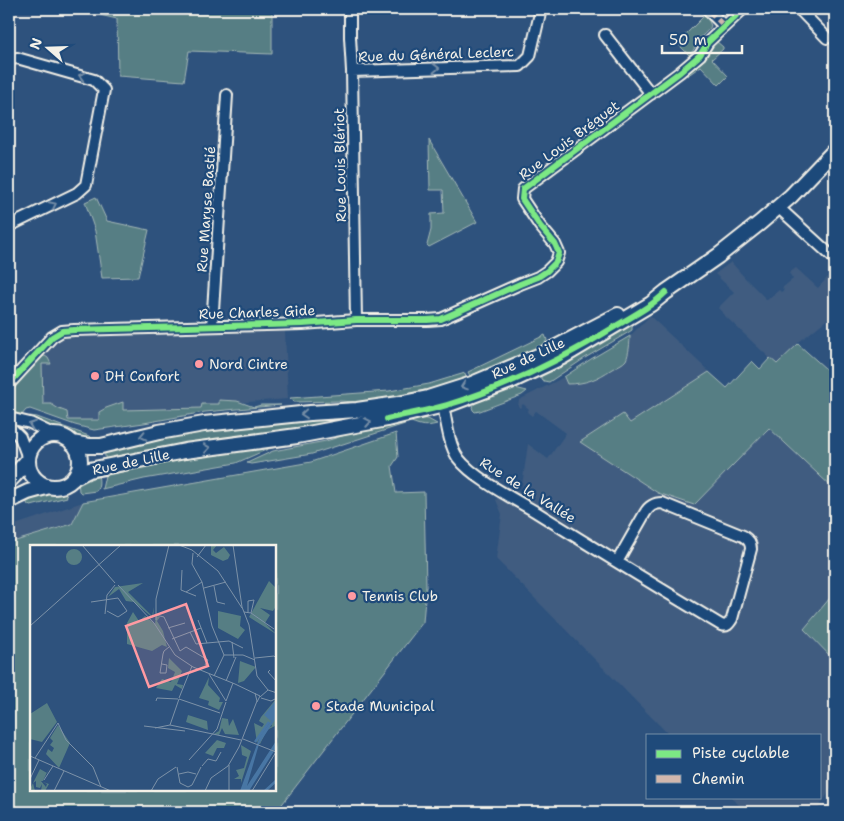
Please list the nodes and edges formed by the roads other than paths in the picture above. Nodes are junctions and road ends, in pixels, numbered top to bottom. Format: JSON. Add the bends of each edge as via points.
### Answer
{"nodes":[{"id":1,"x":350,"y":9,"type":"edge"},
{"id":2,"x":541,"y":9,"type":"edge"},
{"id":3,"x":707,"y":9,"type":"edge"},
{"id":4,"x":743,"y":9,"type":"edge"},
{"id":5,"x":799,"y":9,"type":"edge"},
{"id":6,"x":724,"y":26,"type":"junction"},
{"id":7,"x":605,"y":35,"type":"dead end"},
{"id":8,"x":827,"y":38,"type":"dead end"},
{"id":9,"x":9,"y":60,"type":"edge"},
{"id":10,"x":352,"y":71,"type":"junction"},
{"id":11,"x":651,"y":94,"type":"junction"},
{"id":12,"x":226,"y":95,"type":"dead end"},
{"id":13,"x":835,"y":150,"type":"edge"},
{"id":14,"x":778,"y":207,"type":"junction"},
{"id":15,"x":9,"y":226,"type":"edge"},
{"id":16,"x":835,"y":258,"type":"edge"},
{"id":17,"x":520,"y":284,"type":"joint"},
{"id":18,"x":356,"y":320,"type":"junction"},
{"id":19,"x":212,"y":326,"type":"junction"},
{"id":20,"x":9,"y":384,"type":"edge"},
{"id":21,"x":443,"y":400,"type":"junction"},
{"id":22,"x":9,"y":418,"type":"edge"},
{"id":23,"x":9,"y":426,"type":"edge"},
{"id":24,"x":55,"y":435,"type":"junction"},
{"id":25,"x":72,"y":442,"type":"junction"},
{"id":26,"x":27,"y":459,"type":"junction"},
{"id":27,"x":75,"y":477,"type":"junction"},
{"id":28,"x":9,"y":481,"type":"edge"},
{"id":29,"x":46,"y":487,"type":"junction"},
{"id":30,"x":9,"y":501,"type":"edge"},
{"id":31,"x":617,"y":562,"type":"junction"}],
"edges":[{"from":1,"to":10,"type":"street","name":"Rue Louis Blériot"},
{"from":10,"to":2,"type":"street","name":"Rue du Général Leclerc","one_way":true,"via":[[520,66],[530,56]]},
{"from":3,"to":6,"type":"street"},
{"from":4,"to":6,"type":"street","name":"Rue Louis Bréguet"},
{"from":5,"to":8,"type":"street"},
{"from":6,"to":11,"type":"street","name":"Rue Louis Bréguet","via":[[700,55]]},
{"from":7,"to":11,"type":"street"},
{"from":15,"to":9,"type":"street","one_way":true,"via":[[77,193],[86,185],[104,90],[94,80],[17,58]]},
{"from":10,"to":18,"type":"street","name":"Rue Louis Blériot"},
{"from":11,"to":17,"type":"street","name":"Rue Louis Bréguet","via":[[523,189],[522,199],[559,253],[547,272]]},
{"from":12,"to":19,"type":"street","name":"Rue Maryse Bastié"},
{"from":13,"to":14,"type":"main road","name":"Rue de Lille"},
{"from":14,"to":16,"type":"street"},
{"from":14,"to":21,"type":"main road","name":"Rue de Lille","via":[[718,256],[666,292]]},
{"from":17,"to":18,"type":"street","name":"Rue Charles Gide","via":[[441,319]]},
{"from":18,"to":19,"type":"street","name":"Rue Charles Gide"},
{"from":19,"to":20,"type":"street","name":"Rue Charles Gide","via":[[62,331],[52,337]]},
{"from":21,"to":25,"type":"main road","name":"Rue de Lille","one_way":true,"via":[[204,424],[101,446]]},
{"from":27,"to":21,"type":"main road","name":"Rue de Lille","one_way":true,"via":[[89,470],[185,451],[297,436],[387,419]]},
{"from":21,"to":31,"type":"street","name":"Rue de la Vallée","via":[[455,452],[471,472]]},
{"from":24,"to":22,"type":"street","one_way":true,"via":[[30,423]]},
{"from":23,"to":26,"type":"street","via":[[20,437]]},
{"from":24,"to":25,"type":"main road"},
{"from":24,"to":26,"type":"main road","via":[[37,441]]},
{"from":25,"to":27,"type":"main road","via":[[80,462]]},
{"from":26,"to":28,"type":"main road"},
{"from":26,"to":29,"type":"main road","via":[[32,477]]},
{"from":27,"to":29,"type":"main road","via":[[60,487]]},
{"from":29,"to":30,"type":"main road"},
{"from":31,"to":31,"type":"street","name":"Rue de la Vallée","via":[[647,510],[656,503],[743,536],[751,545],[732,619],[725,626]]}]}
